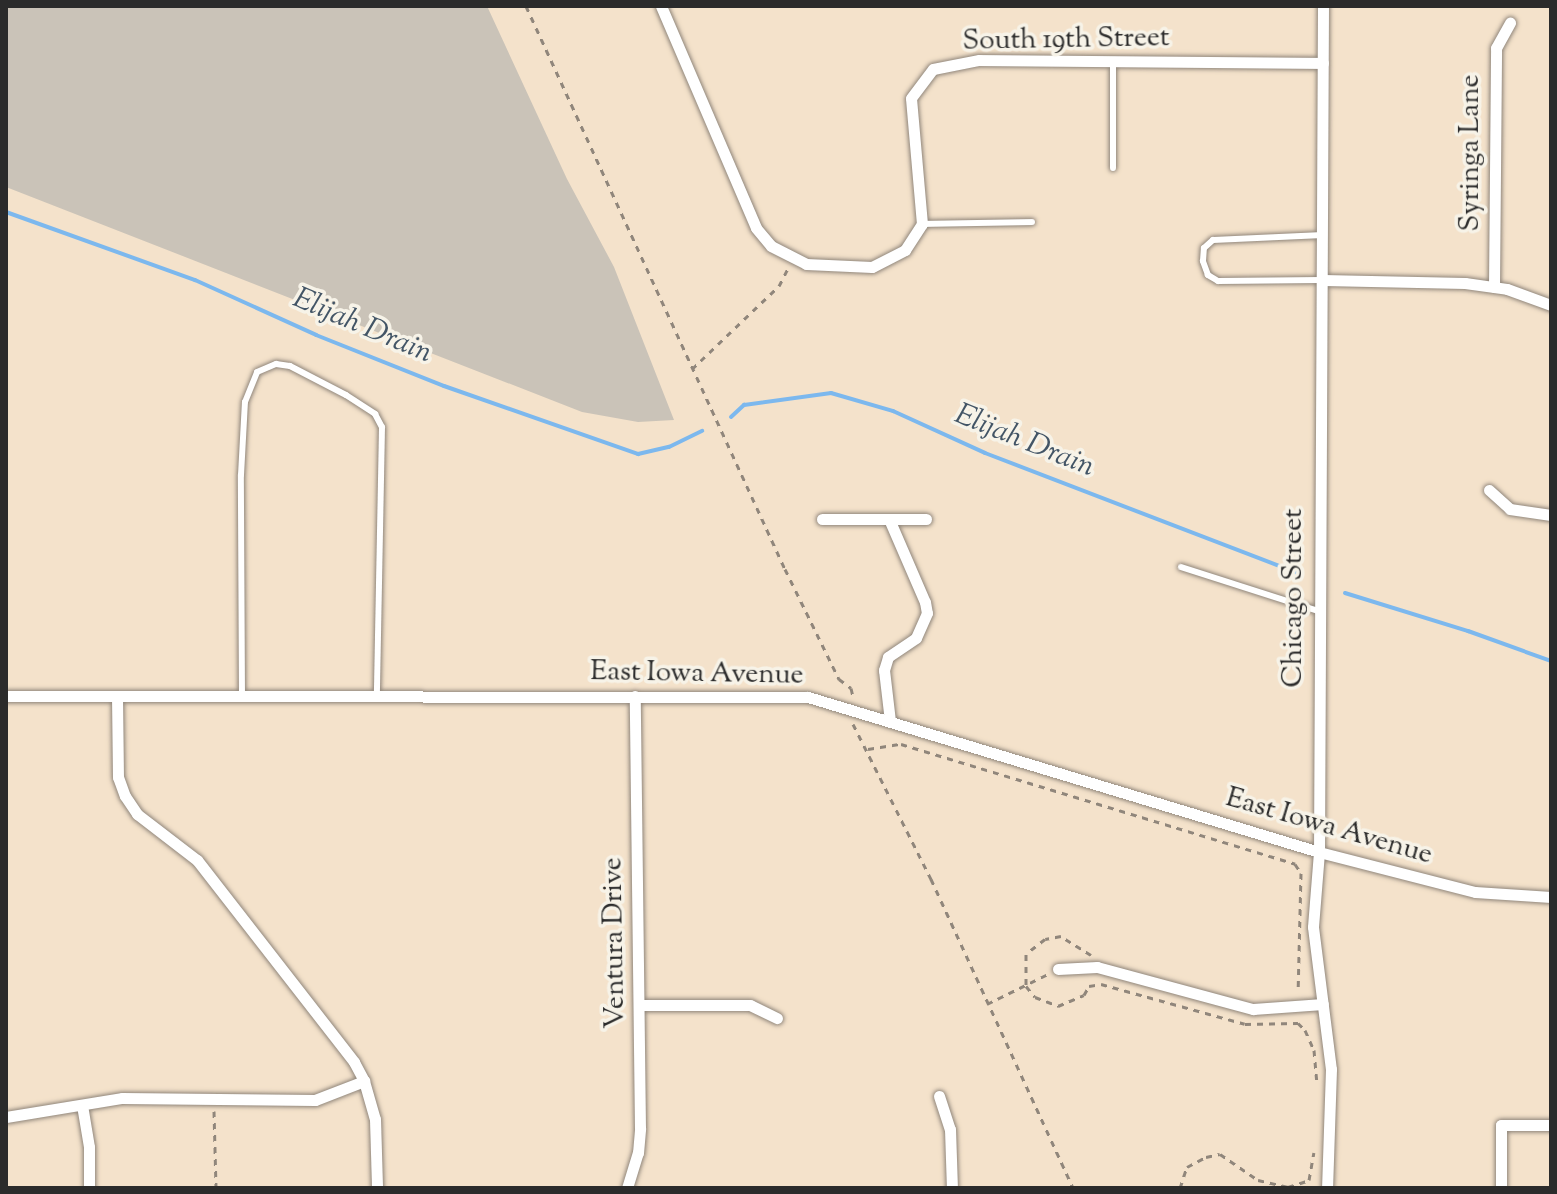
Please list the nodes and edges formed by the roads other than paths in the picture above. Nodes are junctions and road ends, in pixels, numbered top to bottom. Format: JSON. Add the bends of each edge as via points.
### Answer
{"nodes":[{"id":1,"x":661,"y":6,"type":"edge"},
{"id":2,"x":1323,"y":6,"type":"edge"},
{"id":3,"x":1510,"y":23,"type":"dead end"},
{"id":4,"x":1113,"y":61,"type":"junction"},
{"id":5,"x":1323,"y":63,"type":"junction"},
{"id":6,"x":1113,"y":168,"type":"dead end"},
{"id":7,"x":1032,"y":222,"type":"dead end"},
{"id":8,"x":922,"y":224,"type":"junction"},
{"id":9,"x":1323,"y":235,"type":"junction"},
{"id":10,"x":1323,"y":280,"type":"junction"},
{"id":11,"x":1494,"y":287,"type":"junction"},
{"id":12,"x":1551,"y":305,"type":"edge"},
{"id":13,"x":1489,"y":490,"type":"dead end"},
{"id":14,"x":1551,"y":515,"type":"edge"},
{"id":15,"x":822,"y":519,"type":"dead end"},
{"id":16,"x":889,"y":519,"type":"junction"},
{"id":17,"x":926,"y":519,"type":"dead end"},
{"id":18,"x":1181,"y":567,"type":"dead end"},
{"id":19,"x":1318,"y":611,"type":"junction"},
{"id":20,"x":6,"y":696,"type":"edge"},
{"id":21,"x":117,"y":696,"type":"junction"},
{"id":22,"x":635,"y":696,"type":"junction"},
{"id":23,"x":242,"y":697,"type":"junction"},
{"id":24,"x":377,"y":697,"type":"junction"},
{"id":25,"x":890,"y":721,"type":"junction"},
{"id":26,"x":1319,"y":852,"type":"junction"},
{"id":27,"x":1551,"y":897,"type":"edge"},
{"id":28,"x":1058,"y":969,"type":"road end"},
{"id":29,"x":1323,"y":1004,"type":"junction"},
{"id":30,"x":640,"y":1005,"type":"junction"},
{"id":31,"x":777,"y":1018,"type":"dead end"},
{"id":32,"x":364,"y":1081,"type":"junction"},
{"id":33,"x":939,"y":1096,"type":"dead end"},
{"id":34,"x":82,"y":1105,"type":"junction"},
{"id":35,"x":6,"y":1117,"type":"edge"},
{"id":36,"x":1551,"y":1125,"type":"edge"},
{"id":37,"x":89,"y":1188,"type":"edge"},
{"id":38,"x":377,"y":1188,"type":"edge"},
{"id":39,"x":627,"y":1188,"type":"edge"},
{"id":40,"x":952,"y":1188,"type":"edge"},
{"id":41,"x":1327,"y":1188,"type":"edge"},
{"id":42,"x":1501,"y":1188,"type":"edge"}],
"edges":[{"from":1,"to":8,"type":"street","via":[[756,228],[771,246],[806,264],[872,267],[905,250]]},
{"from":2,"to":5,"type":"street","name":"Chicago Street"},
{"from":3,"to":11,"type":"street","name":"Syringa Lane","via":[[1496,48]]},
{"from":4,"to":5,"type":"street","name":"South 19th Street"},
{"from":4,"to":6,"type":"lane"},
{"from":4,"to":8,"type":"street","name":"South 19th Street","via":[[979,60],[933,69],[911,98]]},
{"from":5,"to":9,"type":"street","name":"Chicago Street"},
{"from":7,"to":8,"type":"lane"},
{"from":9,"to":10,"type":"street","name":"Chicago Street"},
{"from":9,"to":10,"type":"lane","via":[[1213,240],[1204,248],[1203,261],[1208,275],[1218,281]]},
{"from":10,"to":11,"type":"street"},
{"from":10,"to":19,"type":"street","name":"Chicago Street"},
{"from":11,"to":12,"type":"street"},
{"from":13,"to":14,"type":"street","via":[[1510,509]]},
{"from":15,"to":16,"type":"street"},
{"from":16,"to":17,"type":"street"},
{"from":16,"to":25,"type":"street","via":[[927,613],[916,638],[888,657],[884,670]]},
{"from":18,"to":19,"type":"lane"},
{"from":19,"to":26,"type":"street","name":"Chicago Street"},
{"from":20,"to":21,"type":"street","name":"East Iowa Avenue"},
{"from":21,"to":23,"type":"street","name":"East Iowa Avenue"},
{"from":21,"to":32,"type":"street","via":[[118,777],[125,796],[137,814],[197,860]]},
{"from":22,"to":24,"type":"street","name":"East Iowa Avenue"},
{"from":22,"to":25,"type":"street","name":"East Iowa Avenue","via":[[808,697]]},
{"from":22,"to":30,"type":"street","name":"Ventura Drive"},
{"from":23,"to":24,"type":"street","name":"East Iowa Avenue"},
{"from":23,"to":24,"type":"lane","via":[[245,402],[257,372],[276,364],[346,395],[375,414],[382,427]]},
{"from":25,"to":26,"type":"street","name":"East Iowa Avenue"},
{"from":26,"to":27,"type":"street","name":"East Iowa Avenue","via":[[1475,892]]},
{"from":26,"to":29,"type":"street","name":"Chicago Street","via":[[1313,927]]},
{"from":28,"to":29,"type":"street","via":[[1097,967],[1253,1009]]},
{"from":29,"to":41,"type":"street","name":"Chicago Street","via":[[1331,1069]]},
{"from":30,"to":31,"type":"street","via":[[750,1005]]},
{"from":30,"to":39,"type":"street","name":"Ventura Drive","via":[[640,1128]]},
{"from":32,"to":34,"type":"street","via":[[315,1100],[122,1098]]},
{"from":32,"to":38,"type":"street","via":[[375,1119]]},
{"from":33,"to":40,"type":"street","via":[[950,1129]]},
{"from":34,"to":35,"type":"street"},
{"from":34,"to":37,"type":"street"},
{"from":36,"to":42,"type":"street","via":[[1501,1125]]}]}
